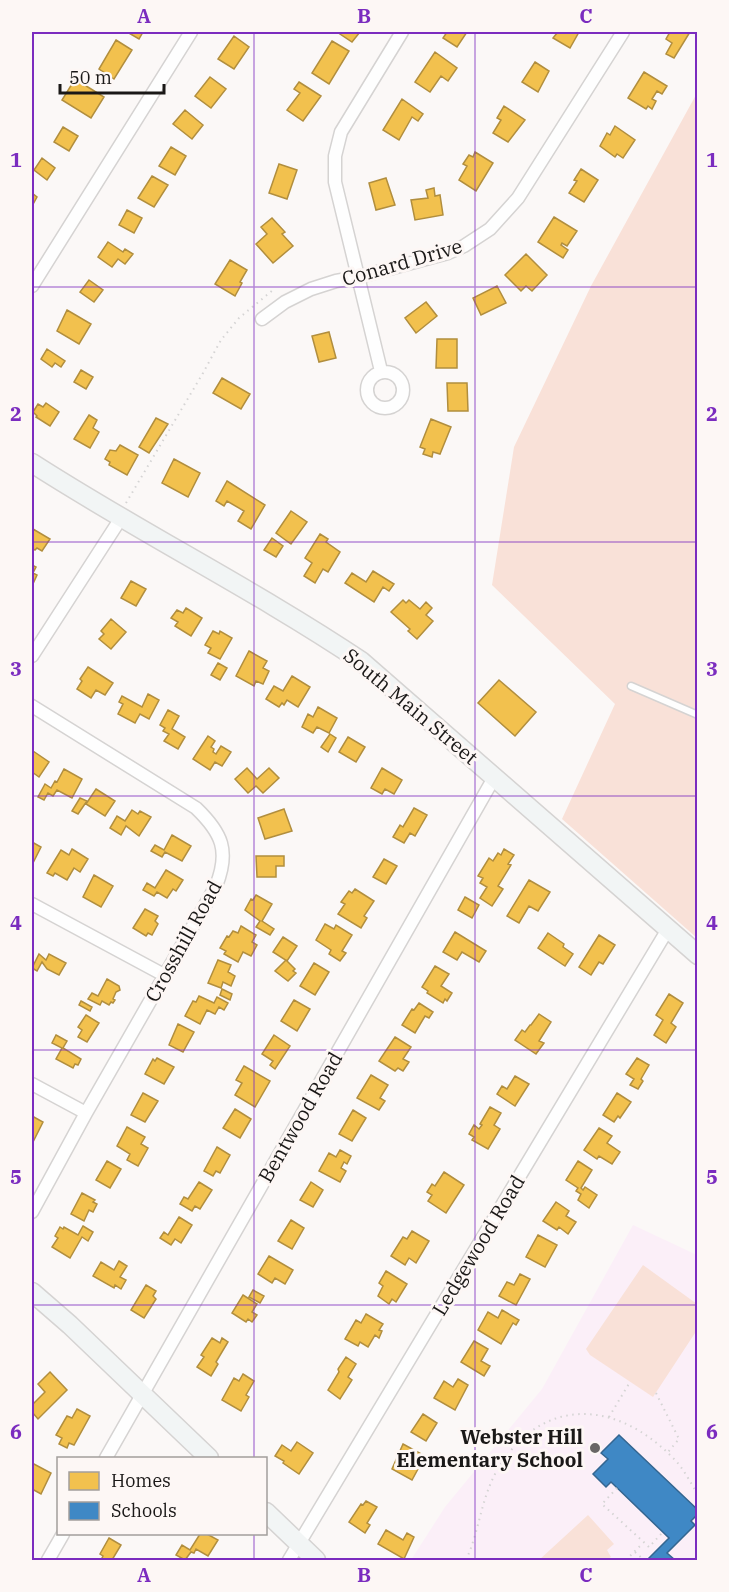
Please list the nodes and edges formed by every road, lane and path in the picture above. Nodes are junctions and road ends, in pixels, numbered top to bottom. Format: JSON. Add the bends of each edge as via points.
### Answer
{"nodes":[{"id":1,"x":191,"y":32,"type":"edge"},
{"id":2,"x":402,"y":32,"type":"edge"},
{"id":3,"x":623,"y":32,"type":"edge"},
{"id":4,"x":359,"y":277,"type":"junction"},
{"id":5,"x":32,"y":286,"type":"edge"},
{"id":6,"x":273,"y":290,"type":"dead end"},
{"id":7,"x":262,"y":319,"type":"dead end"},
{"id":8,"x":381,"y":372,"type":"dead end"},
{"id":9,"x":32,"y":463,"type":"edge"},
{"id":10,"x":124,"y":511,"type":"junction"},
{"id":11,"x":32,"y":656,"type":"edge"},
{"id":12,"x":631,"y":686,"type":"dead end"},
{"id":13,"x":32,"y":706,"type":"edge"},
{"id":14,"x":698,"y":715,"type":"edge"},
{"id":15,"x":495,"y":777,"type":"junction"},
{"id":16,"x":32,"y":904,"type":"edge"},
{"id":17,"x":668,"y":929,"type":"junction"},
{"id":18,"x":698,"y":955,"type":"edge"},
{"id":19,"x":164,"y":975,"type":"junction"},
{"id":20,"x":32,"y":1084,"type":"edge"},
{"id":21,"x":86,"y":1113,"type":"junction"},
{"id":22,"x":32,"y":1212,"type":"edge"},
{"id":23,"x":32,"y":1292,"type":"edge"},
{"id":24,"x":630,"y":1382,"type":"dead end"},
{"id":25,"x":656,"y":1393,"type":"dead end"},
{"id":26,"x":142,"y":1395,"type":"junction"},
{"id":27,"x":609,"y":1417,"type":"junction"},
{"id":28,"x":667,"y":1452,"type":"junction"},
{"id":29,"x":107,"y":1457,"type":"edge"},
{"id":30,"x":208,"y":1457,"type":"edge"},
{"id":31,"x":617,"y":1488,"type":"dead end"},
{"id":32,"x":698,"y":1495,"type":"edge"},
{"id":33,"x":267,"y":1513,"type":"edge"},
{"id":34,"x":663,"y":1532,"type":"dead end"},
{"id":35,"x":62,"y":1535,"type":"edge"},
{"id":36,"x":643,"y":1542,"type":"junction"},
{"id":37,"x":298,"y":1543,"type":"junction"},
{"id":38,"x":635,"y":1552,"type":"junction"},
{"id":39,"x":48,"y":1560,"type":"edge"},
{"id":40,"x":289,"y":1560,"type":"edge"},
{"id":41,"x":316,"y":1560,"type":"edge"},
{"id":42,"x":466,"y":1560,"type":"edge"},
{"id":43,"x":626,"y":1560,"type":"edge"},
{"id":44,"x":644,"y":1560,"type":"edge"}],
"edges":[{"from":1,"to":5,"type":"street"},
{"from":2,"to":4,"type":"street","via":[[346,121],[337,143],[335,182]]},
{"from":3,"to":4,"type":"street","name":"Conard Drive","via":[[519,198],[490,229],[448,253]]},
{"from":4,"to":7,"type":"street","name":"Conard Drive","via":[[311,289]]},
{"from":4,"to":8,"type":"street"},
{"from":6,"to":10,"type":"path","via":[[239,318],[221,340]]},
{"from":9,"to":10,"type":"main road","name":"South Main Street"},
{"from":10,"to":11,"type":"street"},
{"from":10,"to":15,"type":"main road","name":"South Main Street","via":[[361,661]]},
{"from":12,"to":14,"type":"lane"},
{"from":13,"to":19,"type":"street","name":"Crosshill Road","via":[[196,808],[216,829],[223,852],[220,875]]},
{"from":15,"to":17,"type":"main road","name":"South Main Street"},
{"from":15,"to":26,"type":"street","name":"Bentwood Road"},
{"from":16,"to":19,"type":"street"},
{"from":17,"to":18,"type":"main road","name":"South Main Street"},
{"from":17,"to":37,"type":"street","name":"Ledgewood Road"},
{"from":19,"to":21,"type":"street","name":"Crosshill Road"},
{"from":20,"to":21,"type":"street"},
{"from":21,"to":22,"type":"street","name":"Crosshill Road"},
{"from":23,"to":26,"type":"main road"},
{"from":24,"to":27,"type":"path"},
{"from":25,"to":28,"type":"path","via":[[679,1439]]},
{"from":26,"to":29,"type":"street","name":"Bentwood Road"},
{"from":26,"to":30,"type":"main road"},
{"from":27,"to":28,"type":"path","via":[[632,1427]]},
{"from":27,"to":42,"type":"path","via":[[585,1413],[561,1417],[537,1427],[519,1441],[487,1489]]},
{"from":28,"to":32,"type":"path"},
{"from":31,"to":36,"type":"path","via":[[602,1504]]},
{"from":33,"to":37,"type":"main road"},
{"from":34,"to":36,"type":"path","via":[[649,1547]]},
{"from":35,"to":39,"type":"street"},
{"from":36,"to":38,"type":"path"},
{"from":37,"to":40,"type":"street","name":"Ledgewood Road"},
{"from":37,"to":41,"type":"main road"},
{"from":38,"to":43,"type":"path"},
{"from":38,"to":44,"type":"path"}]}
